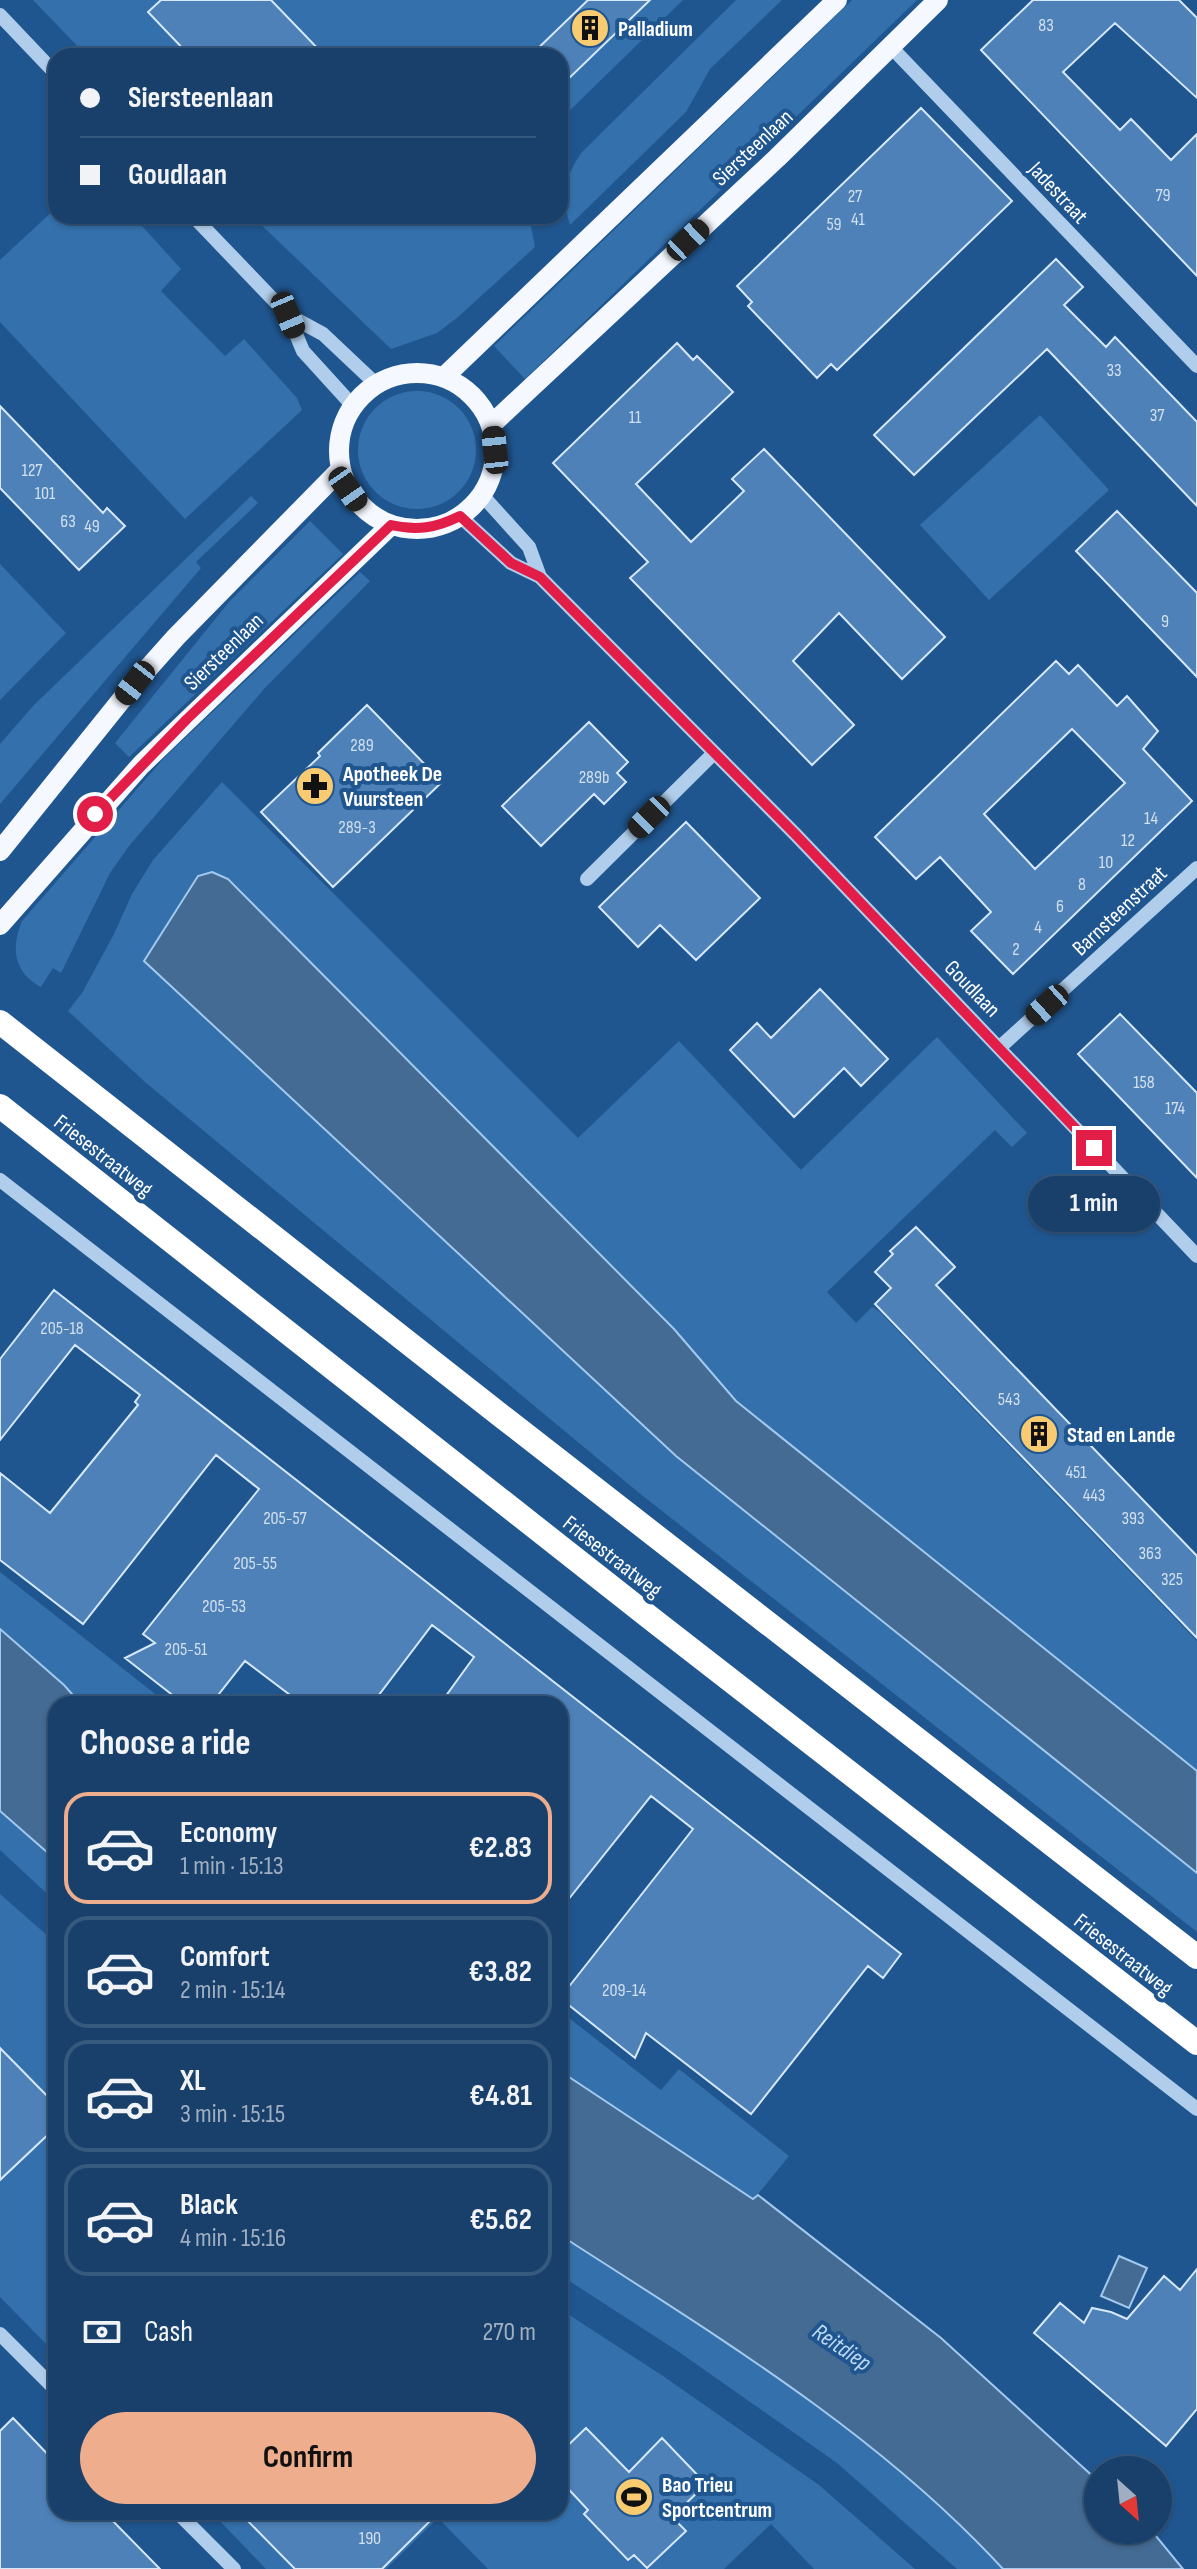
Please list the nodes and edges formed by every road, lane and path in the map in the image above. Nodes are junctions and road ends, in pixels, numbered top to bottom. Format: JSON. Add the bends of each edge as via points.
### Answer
{"nodes":[{"id":1,"x":837,"y":0,"type":"edge"},
{"id":2,"x":938,"y":0,"type":"edge"},
{"id":3,"x":0,"y":15,"type":"edge"},
{"id":4,"x":891,"y":47,"type":"junction"},
{"id":5,"x":48,"y":66,"type":"edge"},
{"id":6,"x":201,"y":224,"type":"edge"},
{"id":7,"x":288,"y":315,"type":"junction"},
{"id":8,"x":1197,"y":366,"type":"edge"},
{"id":9,"x":444,"y":377,"type":"junction"},
{"id":10,"x":376,"y":384,"type":"junction"},
{"id":11,"x":353,"y":406,"type":"junction"},
{"id":12,"x":491,"y":425,"type":"junction"},
{"id":13,"x":341,"y":469,"type":"junction"},
{"id":14,"x":482,"y":495,"type":"junction"},
{"id":15,"x":460,"y":516,"type":"junction"},
{"id":16,"x":391,"y":525,"type":"junction"},
{"id":17,"x":540,"y":577,"type":"junction"},
{"id":18,"x":714,"y":753,"type":"junction"},
{"id":19,"x":0,"y":851,"type":"edge"},
{"id":20,"x":1197,"y":868,"type":"edge"},
{"id":21,"x":587,"y":879,"type":"dead end"},
{"id":22,"x":0,"y":925,"type":"edge"},
{"id":23,"x":0,"y":1022,"type":"edge"},
{"id":24,"x":999,"y":1048,"type":"junction"},
{"id":25,"x":0,"y":1106,"type":"edge"},
{"id":26,"x":0,"y":1180,"type":"edge"},
{"id":27,"x":1197,"y":1256,"type":"edge"},
{"id":28,"x":1197,"y":1957,"type":"edge"},
{"id":29,"x":1197,"y":2043,"type":"edge"},
{"id":30,"x":1197,"y":2109,"type":"edge"},
{"id":31,"x":0,"y":2334,"type":"edge"},
{"id":32,"x":48,"y":2382,"type":"edge"},
{"id":33,"x":185,"y":2520,"type":"edge"},
{"id":34,"x":234,"y":2569,"type":"edge"}],
"edges":[{"from":1,"to":9,"type":"main road","name":"Siersteenlaan"},
{"from":2,"to":4,"type":"main road","name":"Siersteenlaan"},
{"from":3,"to":5,"type":"street"},
{"from":4,"to":8,"type":"street","name":"Jadestraat"},
{"from":4,"to":12,"type":"main road","name":"Siersteenlaan"},
{"from":6,"to":7,"type":"street"},
{"from":7,"to":10,"type":"street","via":[[323,334]]},
{"from":7,"to":11,"type":"street","via":[[303,351]]},
{"from":9,"to":10,"type":"main road","via":[[412,373]]},
{"from":9,"to":12,"type":"main road","via":[[470,393]]},
{"from":10,"to":11,"type":"main road"},
{"from":11,"to":13,"type":"main road","via":[[342,428]]},
{"from":12,"to":14,"type":"main road","via":[[494,465]]},
{"from":13,"to":16,"type":"main road","via":[[358,502]]},
{"from":13,"to":19,"type":"main road","name":"Siersteenlaan","via":[[176,637]]},
{"from":14,"to":15,"type":"main road"},
{"from":14,"to":17,"type":"street","name":"Goudlaan","via":[[529,547]]},
{"from":15,"to":16,"type":"main road","via":[[429,528]]},
{"from":15,"to":17,"type":"street","name":"Goudlaan","via":[[511,563]]},
{"from":16,"to":22,"type":"main road","name":"Siersteenlaan","via":[[141,765]]},
{"from":17,"to":18,"type":"street","name":"Goudlaan"},
{"from":18,"to":21,"type":"street"},
{"from":18,"to":24,"type":"street","name":"Goudlaan"},
{"from":20,"to":24,"type":"street","name":"Barnsteenstraat"},
{"from":23,"to":28,"type":"highway","name":"Friesestraatweg"},
{"from":24,"to":27,"type":"street","name":"Goudlaan"},
{"from":25,"to":29,"type":"highway","name":"Friesestraatweg"},
{"from":26,"to":30,"type":"street"},
{"from":31,"to":32,"type":"street"},
{"from":33,"to":34,"type":"street"}]}
